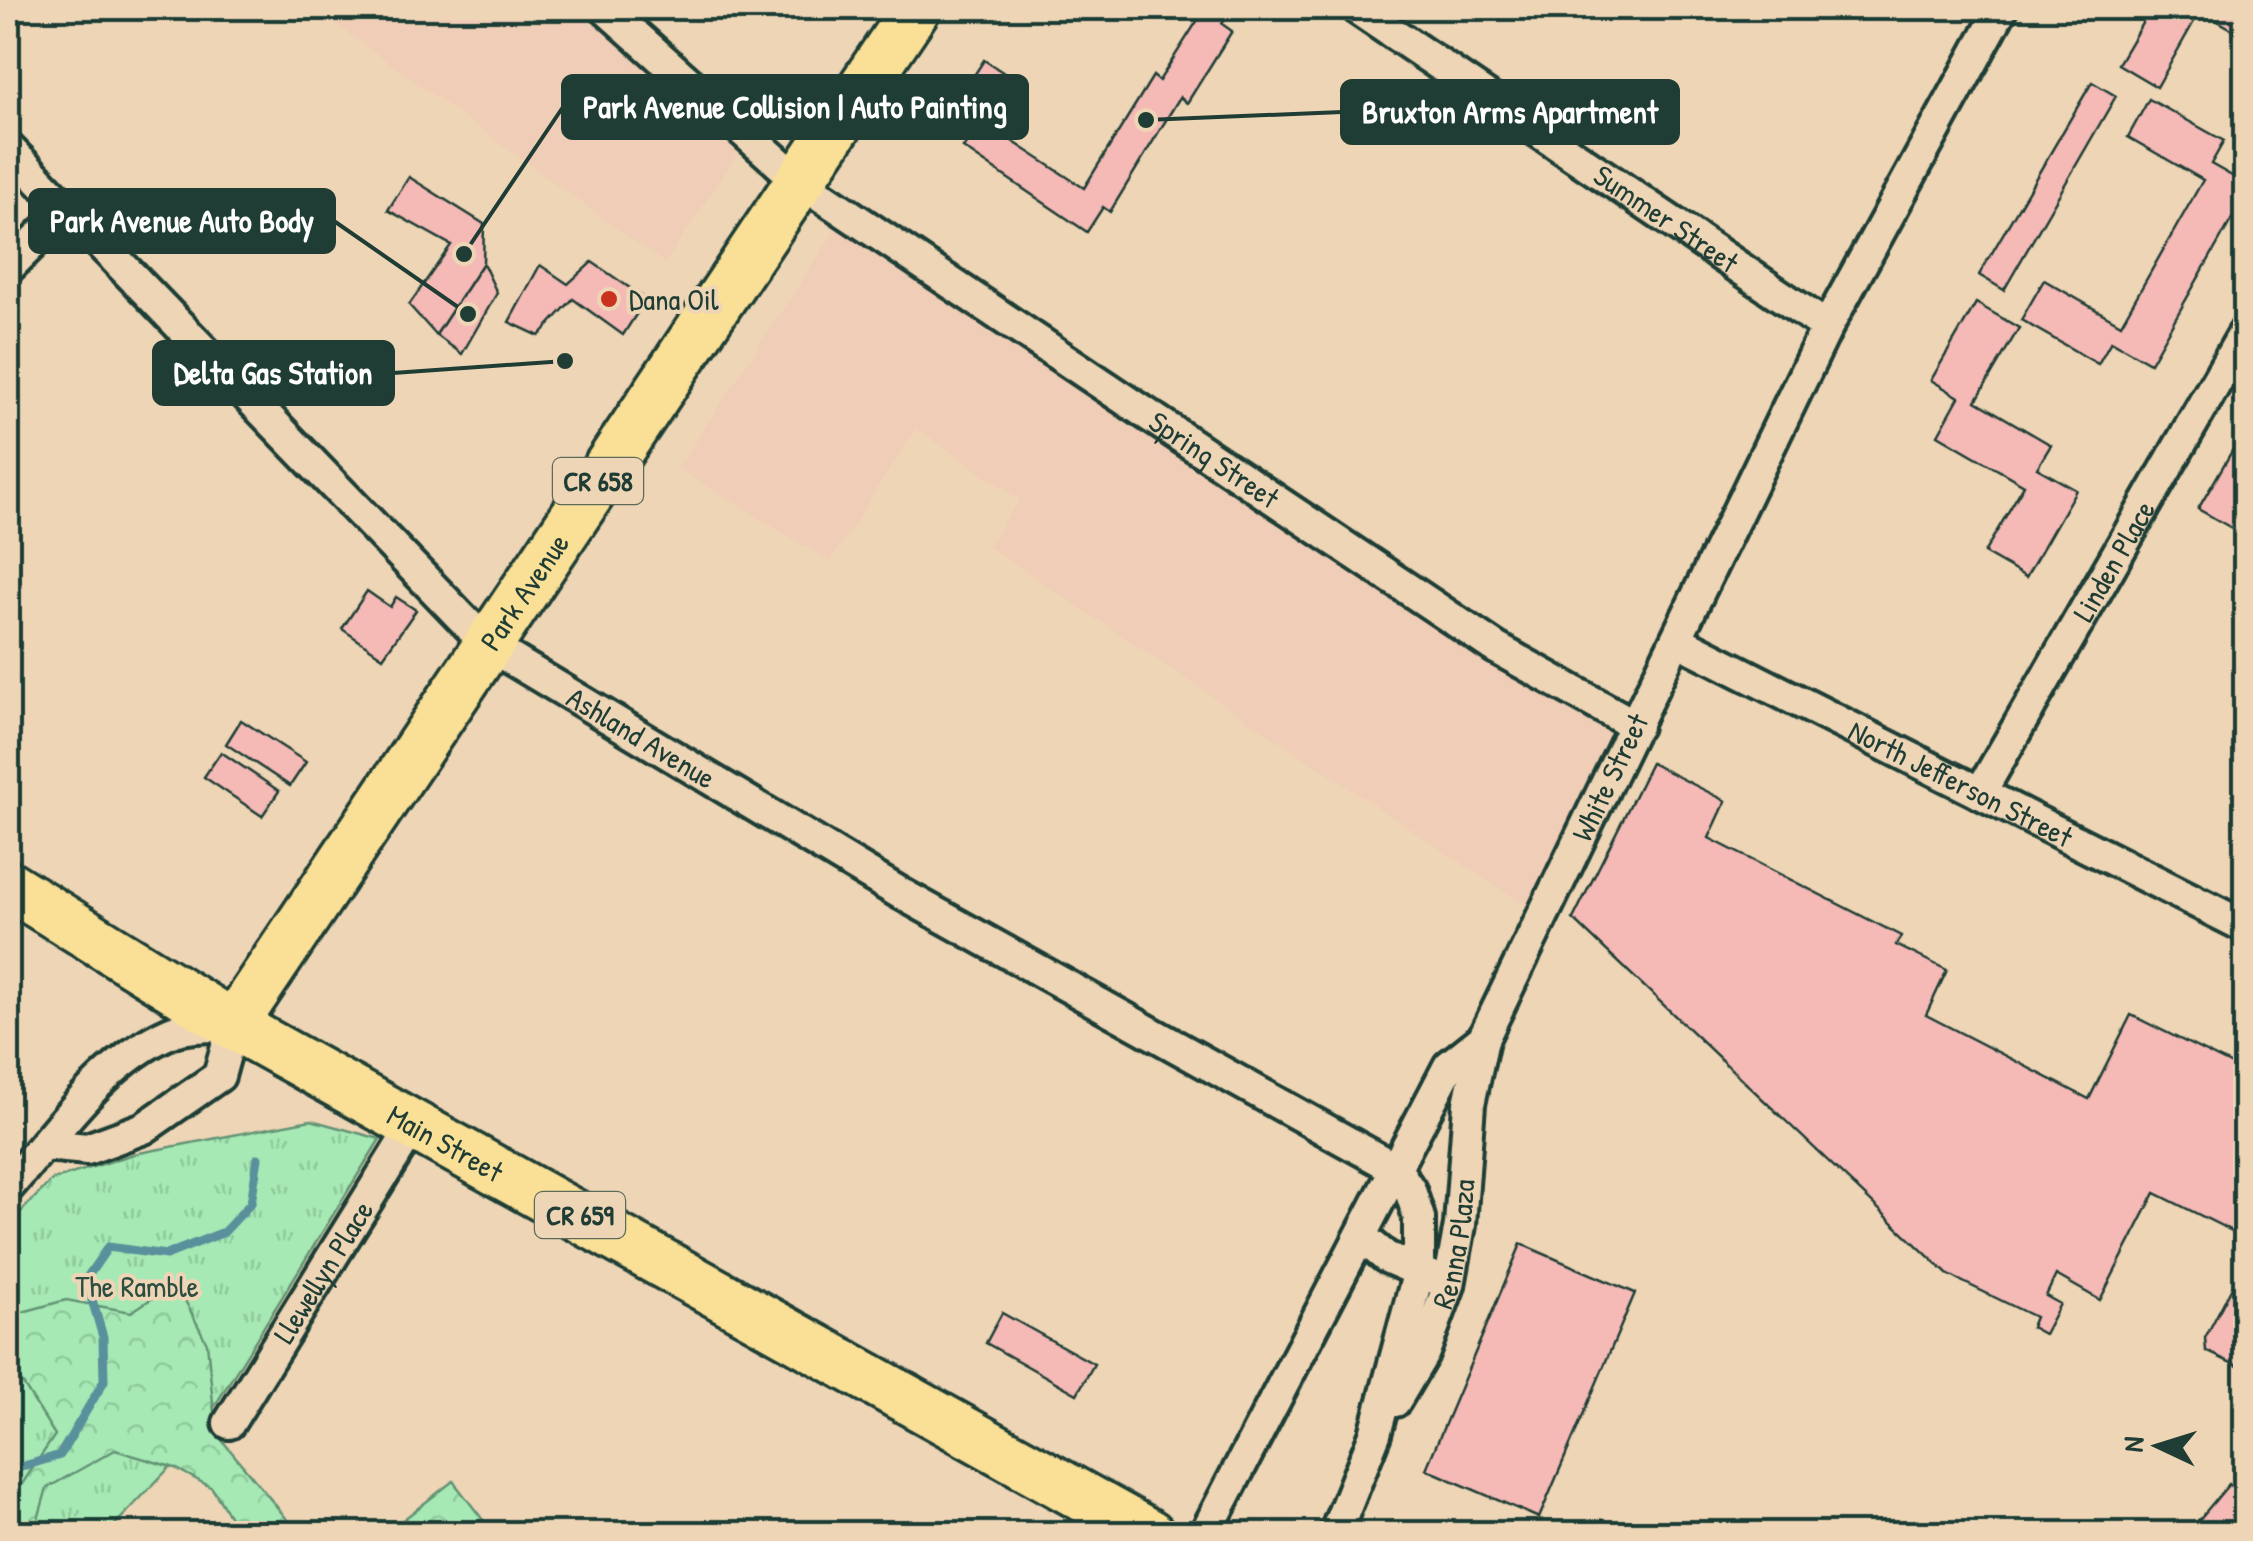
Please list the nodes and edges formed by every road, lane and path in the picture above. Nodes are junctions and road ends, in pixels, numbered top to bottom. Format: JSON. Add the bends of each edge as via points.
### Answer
{"nodes":[{"id":1,"x":606,"y":8,"type":"edge"},
{"id":2,"x":916,"y":8,"type":"edge"},
{"id":3,"x":1357,"y":8,"type":"edge"},
{"id":4,"x":2002,"y":8,"type":"edge"},
{"id":5,"x":8,"y":148,"type":"edge"},
{"id":6,"x":799,"y":181,"type":"junction"},
{"id":7,"x":68,"y":208,"type":"junction"},
{"id":8,"x":8,"y":268,"type":"edge"},
{"id":9,"x":1827,"y":327,"type":"junction"},
{"id":10,"x":2246,"y":330,"type":"edge"},
{"id":11,"x":1677,"y":640,"type":"junction"},
{"id":12,"x":488,"y":645,"type":"junction"},
{"id":13,"x":1636,"y":726,"type":"junction"},
{"id":14,"x":1980,"y":793,"type":"junction"},
{"id":15,"x":8,"y":885,"type":"edge"},
{"id":16,"x":2246,"y":927,"type":"edge"},
{"id":17,"x":233,"y":1025,"type":"junction"},
{"id":18,"x":1483,"y":1040,"type":"junction"},
{"id":19,"x":414,"y":1123,"type":"junction"},
{"id":20,"x":45,"y":1146,"type":"junction"},
{"id":21,"x":1396,"y":1169,"type":"junction"},
{"id":22,"x":8,"y":1187,"type":"edge"},
{"id":23,"x":1362,"y":1238,"type":"junction"},
{"id":24,"x":1419,"y":1271,"type":"junction"},
{"id":25,"x":1449,"y":1285,"type":"junction"},
{"id":26,"x":230,"y":1423,"type":"dead end"},
{"id":27,"x":1375,"y":1434,"type":"junction"},
{"id":28,"x":1150,"y":1534,"type":"edge"},
{"id":29,"x":1206,"y":1534,"type":"edge"},
{"id":30,"x":1335,"y":1534,"type":"edge"}],
"edges":[{"from":1,"to":6,"type":"street","name":"Spring Street"},
{"from":2,"to":6,"type":"main road","name":"Park Avenue","number":"CR 658"},
{"from":3,"to":9,"type":"street","name":"Summer Street"},
{"from":4,"to":9,"type":"street","name":"White Street"},
{"from":5,"to":7,"type":"street","name":"Ashland Avenue"},
{"from":6,"to":12,"type":"main road","name":"Park Avenue","number":"CR 658"},
{"from":6,"to":13,"type":"street","name":"Spring Street","via":[[1496,648]]},
{"from":7,"to":8,"type":"street"},
{"from":7,"to":12,"type":"street","name":"Ashland Avenue"},
{"from":9,"to":11,"type":"street","name":"White Street"},
{"from":10,"to":14,"type":"street","name":"Linden Place"},
{"from":11,"to":13,"type":"street","name":"White Street"},
{"from":11,"to":14,"type":"street","name":"North Jefferson Street"},
{"from":12,"to":17,"type":"main road","name":"Park Avenue","number":"CR 658"},
{"from":12,"to":21,"type":"street","name":"Ashland Avenue","via":[[900,893]]},
{"from":13,"to":18,"type":"street","name":"White Street"},
{"from":14,"to":16,"type":"street","name":"North Jefferson Street"},
{"from":15,"to":17,"type":"main road","name":"Main Street","number":"CR 659"},
{"from":17,"to":19,"type":"main road","name":"Main Street","number":"CR 659"},
{"from":17,"to":20,"type":"street","via":[[172,1031],[78,1100]]},
{"from":17,"to":20,"type":"street","name":"Park Avenue","via":[[219,1076],[144,1128],[87,1149]]},
{"from":18,"to":21,"type":"street","name":"White Street","via":[[1449,1066]]},
{"from":18,"to":25,"type":"street","name":"Renna Plaza","via":[[1468,1104]]},
{"from":19,"to":26,"type":"street","name":"Llewellyn Place"},
{"from":19,"to":28,"type":"main road","name":"Main Street","number":"CR 659"},
{"from":20,"to":22,"type":"street"},
{"from":21,"to":23,"type":"street","name":"White Street"},
{"from":21,"to":24,"type":"street","name":"Renna Plaza","via":[[1419,1218]]},
{"from":23,"to":24,"type":"street"},
{"from":23,"to":29,"type":"street","name":"White Street"},
{"from":24,"to":25,"type":"street"},
{"from":24,"to":27,"type":"street","name":"Renna Plaza"},
{"from":25,"to":27,"type":"street","name":"Renna Plaza","via":[[1424,1352]]},
{"from":27,"to":30,"type":"street","name":"Renna Plaza"}]}
